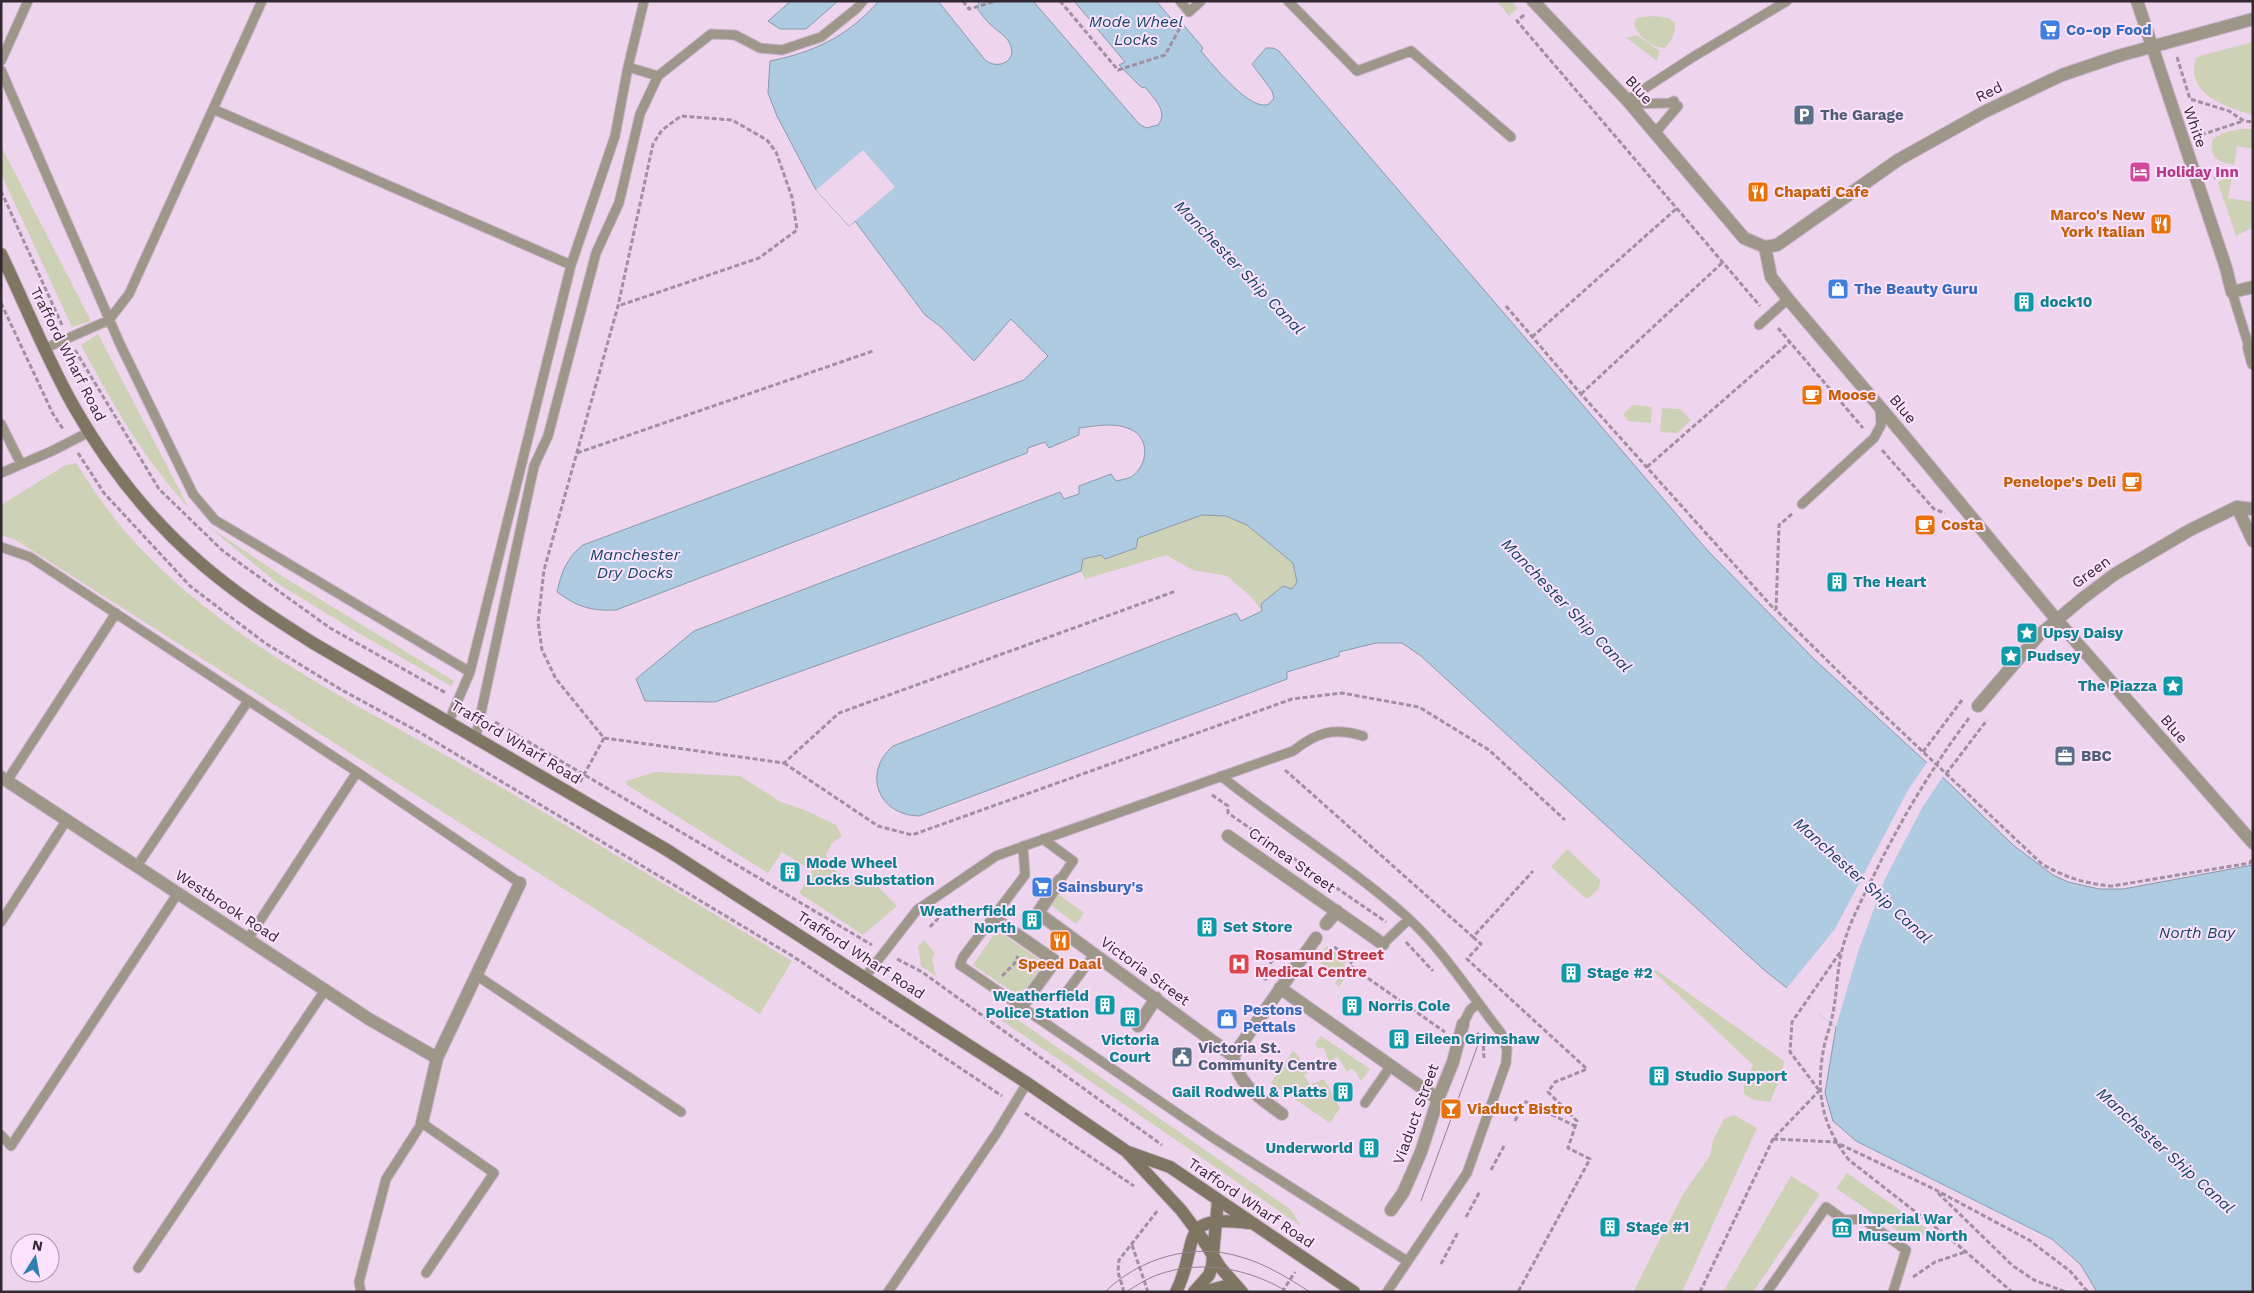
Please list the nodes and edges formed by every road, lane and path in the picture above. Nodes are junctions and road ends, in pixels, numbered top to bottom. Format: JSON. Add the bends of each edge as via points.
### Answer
{"nodes":[{"id":1,"x":28,"y":1,"type":"edge"},
{"id":2,"x":262,"y":1,"type":"edge"},
{"id":3,"x":644,"y":1,"type":"edge"},
{"id":4,"x":863,"y":1,"type":"edge"},
{"id":5,"x":962,"y":1,"type":"edge"},
{"id":6,"x":996,"y":1,"type":"edge"},
{"id":7,"x":1060,"y":1,"type":"edge"},
{"id":8,"x":1180,"y":1,"type":"edge"},
{"id":9,"x":1201,"y":1,"type":"edge"},
{"id":10,"x":1288,"y":1,"type":"edge"},
{"id":11,"x":1533,"y":1,"type":"edge"},
{"id":12,"x":1543,"y":1,"type":"edge"},
{"id":13,"x":1787,"y":1,"type":"edge"},
{"id":14,"x":2137,"y":1,"type":"edge"},
{"id":15,"x":1520,"y":8,"type":"dead end"},
{"id":16,"x":1189,"y":12,"type":"junction"},
{"id":17,"x":2253,"y":19,"type":"edge"},
{"id":18,"x":1557,"y":25,"type":"junction"},
{"id":19,"x":2171,"y":40,"type":"junction"},
{"id":20,"x":2150,"y":46,"type":"junction"},
{"id":21,"x":1,"y":61,"type":"edge"},
{"id":22,"x":628,"y":67,"type":"junction"},
{"id":23,"x":1,"y":70,"type":"edge"},
{"id":24,"x":658,"y":76,"type":"junction"},
{"id":25,"x":1629,"y":102,"type":"junction"},
{"id":26,"x":213,"y":109,"type":"junction"},
{"id":27,"x":2244,"y":121,"type":"junction"},
{"id":28,"x":2253,"y":122,"type":"edge"},
{"id":29,"x":1655,"y":133,"type":"junction"},
{"id":30,"x":2201,"y":135,"type":"dead end"},
{"id":31,"x":1511,"y":137,"type":"dead end"},
{"id":32,"x":2232,"y":172,"type":"dead end"},
{"id":33,"x":2212,"y":178,"type":"dead end"},
{"id":34,"x":1677,"y":208,"type":"junction"},
{"id":35,"x":1765,"y":246,"type":"junction"},
{"id":36,"x":1,"y":254,"type":"edge"},
{"id":37,"x":1723,"y":262,"type":"junction"},
{"id":38,"x":571,"y":265,"type":"junction"},
{"id":39,"x":2253,"y":287,"type":"edge"},
{"id":40,"x":2232,"y":292,"type":"junction"},
{"id":41,"x":1788,"y":299,"type":"junction"},
{"id":42,"x":618,"y":306,"type":"junction"},
{"id":43,"x":1506,"y":306,"type":"dead end"},
{"id":44,"x":1763,"y":310,"type":"dead end"},
{"id":45,"x":109,"y":320,"type":"junction"},
{"id":46,"x":1759,"y":325,"type":"dead end"},
{"id":47,"x":1532,"y":337,"type":"junction"},
{"id":48,"x":1790,"y":342,"type":"dead end"},
{"id":49,"x":2251,"y":347,"type":"edge"},
{"id":50,"x":46,"y":348,"type":"junction"},
{"id":51,"x":873,"y":351,"type":"dead end"},
{"id":52,"x":2253,"y":363,"type":"edge"},
{"id":53,"x":1581,"y":394,"type":"junction"},
{"id":54,"x":1880,"y":407,"type":"junction"},
{"id":55,"x":2,"y":427,"type":"edge"},
{"id":56,"x":89,"y":432,"type":"junction"},
{"id":57,"x":576,"y":453,"type":"junction"},
{"id":58,"x":21,"y":464,"type":"junction"},
{"id":59,"x":1647,"y":467,"type":"junction"},
{"id":60,"x":1,"y":473,"type":"edge"},
{"id":61,"x":1802,"y":504,"type":"joint"},
{"id":62,"x":2237,"y":507,"type":"junction"},
{"id":63,"x":2253,"y":509,"type":"edge"},
{"id":64,"x":2253,"y":541,"type":"edge"},
{"id":65,"x":1,"y":547,"type":"edge"},
{"id":66,"x":1176,"y":590,"type":"dead end"},
{"id":67,"x":1776,"y":610,"type":"junction"},
{"id":68,"x":116,"y":613,"type":"junction"},
{"id":69,"x":2056,"y":620,"type":"junction"},
{"id":70,"x":470,"y":672,"type":"junction"},
{"id":71,"x":248,"y":701,"type":"junction"},
{"id":72,"x":1978,"y":706,"type":"junction"},
{"id":73,"x":449,"y":721,"type":"junction"},
{"id":74,"x":476,"y":736,"type":"junction"},
{"id":75,"x":1363,"y":736,"type":"dead end"},
{"id":76,"x":604,"y":738,"type":"junction"},
{"id":77,"x":1923,"y":752,"type":"junction"},
{"id":78,"x":784,"y":763,"type":"junction"},
{"id":79,"x":1936,"y":763,"type":"junction"},
{"id":80,"x":1280,"y":766,"type":"dead end"},
{"id":81,"x":357,"y":772,"type":"junction"},
{"id":82,"x":1946,"y":774,"type":"junction"},
{"id":83,"x":1221,"y":776,"type":"junction"},
{"id":84,"x":4,"y":779,"type":"edge"},
{"id":85,"x":573,"y":794,"type":"junction"},
{"id":86,"x":1565,"y":820,"type":"dead end"},
{"id":87,"x":66,"y":821,"type":"junction"},
{"id":88,"x":1228,"y":836,"type":"dead end"},
{"id":89,"x":1043,"y":839,"type":"junction"},
{"id":90,"x":2253,"y":843,"type":"edge"},
{"id":91,"x":1023,"y":846,"type":"junction"},
{"id":92,"x":2253,"y":858,"type":"edge"},
{"id":93,"x":2251,"y":862,"type":"edge"},
{"id":94,"x":137,"y":866,"type":"junction"},
{"id":95,"x":1534,"y":871,"type":"dead end"},
{"id":96,"x":1060,"y":880,"type":"joint"},
{"id":97,"x":520,"y":883,"type":"joint"},
{"id":98,"x":178,"y":893,"type":"junction"},
{"id":99,"x":1337,"y":911,"type":"junction"},
{"id":100,"x":993,"y":918,"type":"junction"},
{"id":101,"x":1409,"y":919,"type":"junction"},
{"id":102,"x":1,"y":922,"type":"edge"},
{"id":103,"x":1326,"y":924,"type":"dead end"},
{"id":104,"x":1473,"y":937,"type":"junction"},
{"id":105,"x":1316,"y":938,"type":"dead end"},
{"id":106,"x":248,"y":939,"type":"junction"},
{"id":107,"x":1382,"y":944,"type":"joint"},
{"id":108,"x":1020,"y":946,"type":"dead end"},
{"id":109,"x":1334,"y":947,"type":"dead end"},
{"id":110,"x":1842,"y":950,"type":"junction"},
{"id":111,"x":1276,"y":954,"type":"dead end"},
{"id":112,"x":1094,"y":955,"type":"junction"},
{"id":113,"x":914,"y":968,"type":"dead end"},
{"id":114,"x":476,"y":975,"type":"junction"},
{"id":115,"x":1262,"y":976,"type":"dead end"},
{"id":116,"x":865,"y":977,"type":"junction"},
{"id":117,"x":995,"y":980,"type":"dead end"},
{"id":118,"x":1280,"y":988,"type":"junction"},
{"id":119,"x":325,"y":990,"type":"junction"},
{"id":120,"x":1068,"y":990,"type":"dead end"},
{"id":121,"x":1156,"y":998,"type":"junction"},
{"id":122,"x":1478,"y":1003,"type":"junction"},
{"id":123,"x":1022,"y":1006,"type":"junction"},
{"id":124,"x":1463,"y":1024,"type":"joint"},
{"id":125,"x":1138,"y":1026,"type":"dead end"},
{"id":126,"x":1445,"y":1040,"type":"dead end"},
{"id":127,"x":1233,"y":1056,"type":"junction"},
{"id":128,"x":436,"y":1058,"type":"junction"},
{"id":129,"x":1390,"y":1067,"type":"junction"},
{"id":130,"x":1028,"y":1083,"type":"junction"},
{"id":131,"x":1819,"y":1090,"type":"junction"},
{"id":132,"x":1438,"y":1099,"type":"junction"},
{"id":133,"x":1365,"y":1103,"type":"dead end"},
{"id":134,"x":682,"y":1112,"type":"dead end"},
{"id":135,"x":1282,"y":1114,"type":"dead end"},
{"id":136,"x":1515,"y":1121,"type":"dead end"},
{"id":137,"x":422,"y":1123,"type":"junction"},
{"id":138,"x":1577,"y":1127,"type":"junction"},
{"id":139,"x":1,"y":1135,"type":"edge"},
{"id":140,"x":1773,"y":1139,"type":"junction"},
{"id":141,"x":1835,"y":1142,"type":"junction"},
{"id":142,"x":1504,"y":1146,"type":"dead end"},
{"id":143,"x":1165,"y":1147,"type":"dead end"},
{"id":144,"x":1126,"y":1151,"type":"junction"},
{"id":145,"x":1491,"y":1170,"type":"dead end"},
{"id":146,"x":1934,"y":1189,"type":"junction"},
{"id":147,"x":1480,"y":1191,"type":"dead end"},
{"id":148,"x":1218,"y":1200,"type":"junction"},
{"id":149,"x":1162,"y":1203,"type":"dead end"},
{"id":150,"x":1391,"y":1210,"type":"dead end"},
{"id":151,"x":1466,"y":1217,"type":"dead end"},
{"id":152,"x":1216,"y":1221,"type":"junction"},
{"id":153,"x":1252,"y":1224,"type":"junction"},
{"id":154,"x":1196,"y":1230,"type":"junction"},
{"id":155,"x":1458,"y":1232,"type":"dead end"},
{"id":156,"x":1132,"y":1244,"type":"junction"},
{"id":157,"x":1966,"y":1252,"type":"junction"},
{"id":158,"x":1213,"y":1258,"type":"junction"},
{"id":159,"x":1407,"y":1261,"type":"junction"},
{"id":160,"x":1441,"y":1264,"type":"dead end"},
{"id":161,"x":138,"y":1268,"type":"dead end"},
{"id":162,"x":426,"y":1273,"type":"dead end"},
{"id":163,"x":1238,"y":1288,"type":"edge"},
{"id":164,"x":1894,"y":1289,"type":"edge"},
{"id":165,"x":361,"y":1292,"type":"edge"},
{"id":166,"x":888,"y":1292,"type":"edge"},
{"id":167,"x":1124,"y":1292,"type":"edge"},
{"id":168,"x":1148,"y":1292,"type":"edge"},
{"id":169,"x":1176,"y":1292,"type":"edge"},
{"id":170,"x":1194,"y":1292,"type":"edge"},
{"id":171,"x":1203,"y":1292,"type":"edge"},
{"id":172,"x":1354,"y":1292,"type":"edge"},
{"id":173,"x":1387,"y":1292,"type":"edge"},
{"id":174,"x":1518,"y":1292,"type":"edge"},
{"id":175,"x":1700,"y":1292,"type":"edge"},
{"id":176,"x":1767,"y":1292,"type":"edge"},
{"id":177,"x":2012,"y":1292,"type":"edge"},
{"id":178,"x":2066,"y":1292,"type":"edge"},
{"id":179,"x":2088,"y":1292,"type":"edge"}],
"edges":[{"from":1,"to":21,"type":"lane"},
{"from":2,"to":26,"type":"lane"},
{"from":3,"to":22,"type":"lane"},
{"from":4,"to":24,"type":"lane","via":[[821,37],[782,50],[760,48],[734,35],[710,34]]},
{"from":5,"to":6,"type":"path","via":[[970,10]]},
{"from":7,"to":16,"type":"path","via":[[1118,70],[1165,55]]},
{"from":8,"to":16,"type":"lane"},
{"from":9,"to":16,"type":"lane"},
{"from":10,"to":31,"type":"lane","via":[[1357,71],[1410,51]]},
{"from":11,"to":18,"type":"street","name":"Blue"},
{"from":12,"to":18,"type":"street"},
{"from":13,"to":25,"type":"lane","via":[[1693,57]]},
{"from":14,"to":20,"type":"street","name":"White"},
{"from":15,"to":34,"type":"path","via":[[1525,14],[1517,21]]},
{"from":17,"to":19,"type":"street","name":"Red"},
{"from":18,"to":25,"type":"street","name":"Blue"},
{"from":19,"to":20,"type":"street","name":"Red"},
{"from":19,"to":27,"type":"path","via":[[2190,99],[2229,111]]},
{"from":20,"to":35,"type":"street","name":"Red","via":[[2062,75],[1984,112],[1898,160],[1777,245]]},
{"from":20,"to":40,"type":"street","name":"White"},
{"from":22,"to":24,"type":"lane"},
{"from":22,"to":38,"type":"lane","via":[[615,136]]},
{"from":23,"to":45,"type":"lane"},
{"from":24,"to":74,"type":"lane","via":[[640,114],[619,203],[596,253],[548,436],[534,466]]},
{"from":25,"to":29,"type":"street","name":"Blue"},
{"from":25,"to":29,"type":"lane","via":[[1676,104]]},
{"from":26,"to":38,"type":"lane"},
{"from":26,"to":45,"type":"lane","via":[[129,294]]},
{"from":27,"to":28,"type":"path"},
{"from":27,"to":30,"type":"path"},
{"from":29,"to":35,"type":"street","name":"Blue","via":[[1744,238]]},
{"from":32,"to":33,"type":"path"},
{"from":34,"to":37,"type":"path"},
{"from":34,"to":47,"type":"path"},
{"from":35,"to":41,"type":"street","name":"Blue","via":[[1771,277]]},
{"from":36,"to":50,"type":"street","name":"Trafford Wharf Road"},
{"from":37,"to":44,"type":"path"},
{"from":37,"to":53,"type":"path"},
{"from":38,"to":70,"type":"lane"},
{"from":39,"to":40,"type":"street"},
{"from":40,"to":49,"type":"lane"},
{"from":41,"to":46,"type":"lane"},
{"from":41,"to":54,"type":"street","name":"Blue"},
{"from":42,"to":42,"type":"path","via":[[759,258],[797,230],[792,197],[776,152],[767,140],[732,120],[681,116],[662,130],[653,144]]},
{"from":42,"to":57,"type":"path"},
{"from":43,"to":47,"type":"path"},
{"from":45,"to":50,"type":"lane"},
{"from":45,"to":70,"type":"lane","via":[[194,494],[214,520]]},
{"from":47,"to":53,"type":"path"},
{"from":48,"to":59,"type":"path"},
{"from":49,"to":52,"type":"street"},
{"from":50,"to":56,"type":"street","name":"Trafford Wharf Road"},
{"from":51,"to":57,"type":"path"},
{"from":53,"to":59,"type":"path"},
{"from":54,"to":61,"type":"lane","via":[[1881,425],[1874,438]]},
{"from":54,"to":69,"type":"street","name":"Blue"},
{"from":55,"to":58,"type":"lane"},
{"from":56,"to":58,"type":"lane"},
{"from":56,"to":73,"type":"street","name":"Trafford Wharf Road","via":[[142,504],[205,567],[305,638]]},
{"from":57,"to":76,"type":"path","via":[[544,570],[538,622],[542,650],[556,679]]},
{"from":58,"to":60,"type":"lane"},
{"from":59,"to":67,"type":"path"},
{"from":61,"to":67,"type":"path","via":[[1779,525]]},
{"from":62,"to":63,"type":"street"},
{"from":62,"to":64,"type":"street"},
{"from":62,"to":69,"type":"street","name":"Green","via":[[2115,574]]},
{"from":65,"to":68,"type":"lane","via":[[30,556]]},
{"from":66,"to":78,"type":"path","via":[[839,713]]},
{"from":67,"to":77,"type":"path"},
{"from":68,"to":71,"type":"lane"},
{"from":68,"to":84,"type":"lane"},
{"from":69,"to":72,"type":"street","name":"Green","via":[[2019,657]]},
{"from":69,"to":90,"type":"street","name":"Blue"},
{"from":70,"to":73,"type":"lane"},
{"from":71,"to":81,"type":"lane"},
{"from":71,"to":94,"type":"lane"},
{"from":72,"to":77,"type":"path","via":[[1966,695]]},
{"from":72,"to":79,"type":"path"},
{"from":72,"to":82,"type":"path","via":[[1990,716]]},
{"from":73,"to":74,"type":"street","name":"Trafford Wharf Road"},
{"from":74,"to":85,"type":"street","name":"Trafford Wharf Road"},
{"from":75,"to":83,"type":"lane","via":[[1348,731],[1332,731],[1309,738],[1293,751]]},
{"from":76,"to":78,"type":"path"},
{"from":76,"to":85,"type":"path"},
{"from":77,"to":79,"type":"path"},
{"from":78,"to":86,"type":"path","via":[[878,826],[912,834],[1292,699],[1342,693],[1419,707],[1489,750]]},
{"from":79,"to":82,"type":"path"},
{"from":79,"to":110,"type":"path","via":[[1887,848],[1849,927]]},
{"from":80,"to":104,"type":"path"},
{"from":81,"to":97,"type":"lane"},
{"from":81,"to":106,"type":"lane"},
{"from":82,"to":93,"type":"path","via":[[2042,864],[2069,878],[2099,885],[2124,885]]},
{"from":83,"to":89,"type":"lane"},
{"from":83,"to":101,"type":"lane"},
{"from":84,"to":87,"type":"street","name":"Westbrook Road"},
{"from":85,"to":116,"type":"street","name":"Trafford Wharf Road"},
{"from":87,"to":94,"type":"street","name":"Westbrook Road"},
{"from":87,"to":102,"type":"lane"},
{"from":88,"to":99,"type":"street","name":"Crimea Street"},
{"from":89,"to":91,"type":"lane"},
{"from":89,"to":96,"type":"lane","via":[[1073,861]]},
{"from":91,"to":100,"type":"lane","via":[[1025,875]]},
{"from":91,"to":116,"type":"lane","via":[[996,856],[917,910]]},
{"from":92,"to":93,"type":"path"},
{"from":94,"to":98,"type":"street","name":"Westbrook Road"},
{"from":95,"to":104,"type":"path"},
{"from":96,"to":112,"type":"street","name":"Victoria Street","via":[[1038,912]]},
{"from":97,"to":114,"type":"street"},
{"from":98,"to":106,"type":"street","name":"Westbrook Road"},
{"from":98,"to":139,"type":"lane","via":[[11,1146]]},
{"from":99,"to":103,"type":"street"},
{"from":99,"to":107,"type":"street","name":"Crimea Street"},
{"from":100,"to":123,"type":"street","via":[[1055,961]]},
{"from":100,"to":123,"type":"lane","via":[[960,965]]},
{"from":101,"to":107,"type":"lane"},
{"from":101,"to":122,"type":"lane"},
{"from":104,"to":138,"type":"path","via":[[1481,944],[1467,959],[1587,1069],[1555,1082],[1548,1092],[1577,1121]]},
{"from":105,"to":118,"type":"street"},
{"from":106,"to":119,"type":"street","name":"Westbrook Road"},
{"from":108,"to":117,"type":"path","via":[[1014,964]]},
{"from":109,"to":126,"type":"path","via":[[1353,960],[1349,965],[1446,1033]]},
{"from":110,"to":131,"type":"path"},
{"from":110,"to":131,"type":"path","via":[[1792,1022],[1790,1052]]},
{"from":111,"to":115,"type":"path"},
{"from":112,"to":120,"type":"lane"},
{"from":112,"to":121,"type":"street","name":"Victoria Street"},
{"from":113,"to":143,"type":"path","name":"Trafford Wharf Road"},
{"from":114,"to":128,"type":"street"},
{"from":114,"to":134,"type":"lane"},
{"from":116,"to":130,"type":"street","name":"Trafford Wharf Road"},
{"from":118,"to":127,"type":"street"},
{"from":118,"to":129,"type":"street"},
{"from":119,"to":128,"type":"street","name":"Westbrook Road"},
{"from":119,"to":161,"type":"lane"},
{"from":121,"to":125,"type":"street"},
{"from":121,"to":127,"type":"street","name":"Victoria Street"},
{"from":122,"to":124,"type":"lane"},
{"from":122,"to":159,"type":"lane","via":[[1501,1033],[1508,1049],[1506,1062],[1467,1173]]},
{"from":123,"to":159,"type":"lane","via":[[1215,1139]]},
{"from":124,"to":132,"type":"street","name":"Viaduct Street","via":[[1453,1062]]},
{"from":127,"to":135,"type":"street","via":[[1235,1070],[1253,1093]]},
{"from":128,"to":137,"type":"street"},
{"from":129,"to":132,"type":"street"},
{"from":129,"to":133,"type":"lane"},
{"from":130,"to":144,"type":"street","name":"Trafford Wharf Road"},
{"from":130,"to":166,"type":"lane"},
{"from":131,"to":140,"type":"path"},
{"from":131,"to":141,"type":"path"},
{"from":132,"to":150,"type":"street","name":"Viaduct Street","via":[[1421,1152],[1403,1193]]},
{"from":136,"to":138,"type":"path","via":[[1524,1102]]},
{"from":137,"to":162,"type":"lane","via":[[494,1173]]},
{"from":137,"to":165,"type":"lane","via":[[386,1179],[359,1282]]},
{"from":138,"to":174,"type":"path","via":[[1568,1148],[1590,1159]]},
{"from":140,"to":141,"type":"path"},
{"from":140,"to":175,"type":"path"},
{"from":141,"to":146,"type":"path"},
{"from":141,"to":157,"type":"path","via":[[1849,1160]]},
{"from":142,"to":145,"type":"path"},
{"from":144,"to":148,"type":"street","name":"Trafford Wharf Road","via":[[1170,1167]]},
{"from":144,"to":154,"type":"street","name":"Trafford Wharf Road"},
{"from":146,"to":178,"type":"path","via":[[2013,1266],[2034,1280]]},
{"from":146,"to":179,"type":"path","via":[[2029,1240],[2070,1271]]},
{"from":147,"to":151,"type":"path"},
{"from":148,"to":152,"type":"street"},
{"from":148,"to":153,"type":"street","name":"Trafford Wharf Road"},
{"from":149,"to":156,"type":"path"},
{"from":152,"to":153,"type":"street"},
{"from":152,"to":154,"type":"street","via":[[1204,1223]]},
{"from":152,"to":158,"type":"street"},
{"from":153,"to":172,"type":"street","name":"Trafford Wharf Road"},
{"from":154,"to":158,"type":"street","name":"Trafford Wharf Road"},
{"from":154,"to":169,"type":"street"},
{"from":155,"to":160,"type":"path"},
{"from":156,"to":167,"type":"path","via":[[1119,1260],[1118,1272]]},
{"from":156,"to":168,"type":"path"},
{"from":157,"to":164,"type":"path","via":[[1935,1262]]},
{"from":157,"to":177,"type":"path"},
{"from":158,"to":163,"type":"street","name":"Trafford Wharf Road"},
{"from":158,"to":170,"type":"street","via":[[1209,1275]]},
{"from":159,"to":173,"type":"lane"},
{"from":163,"to":171,"type":"street","name":"Trafford Wharf Road"},
{"from":164,"to":176,"type":"lane","via":[[1906,1250],[1863,1219],[1844,1220],[1826,1207]]}]}
